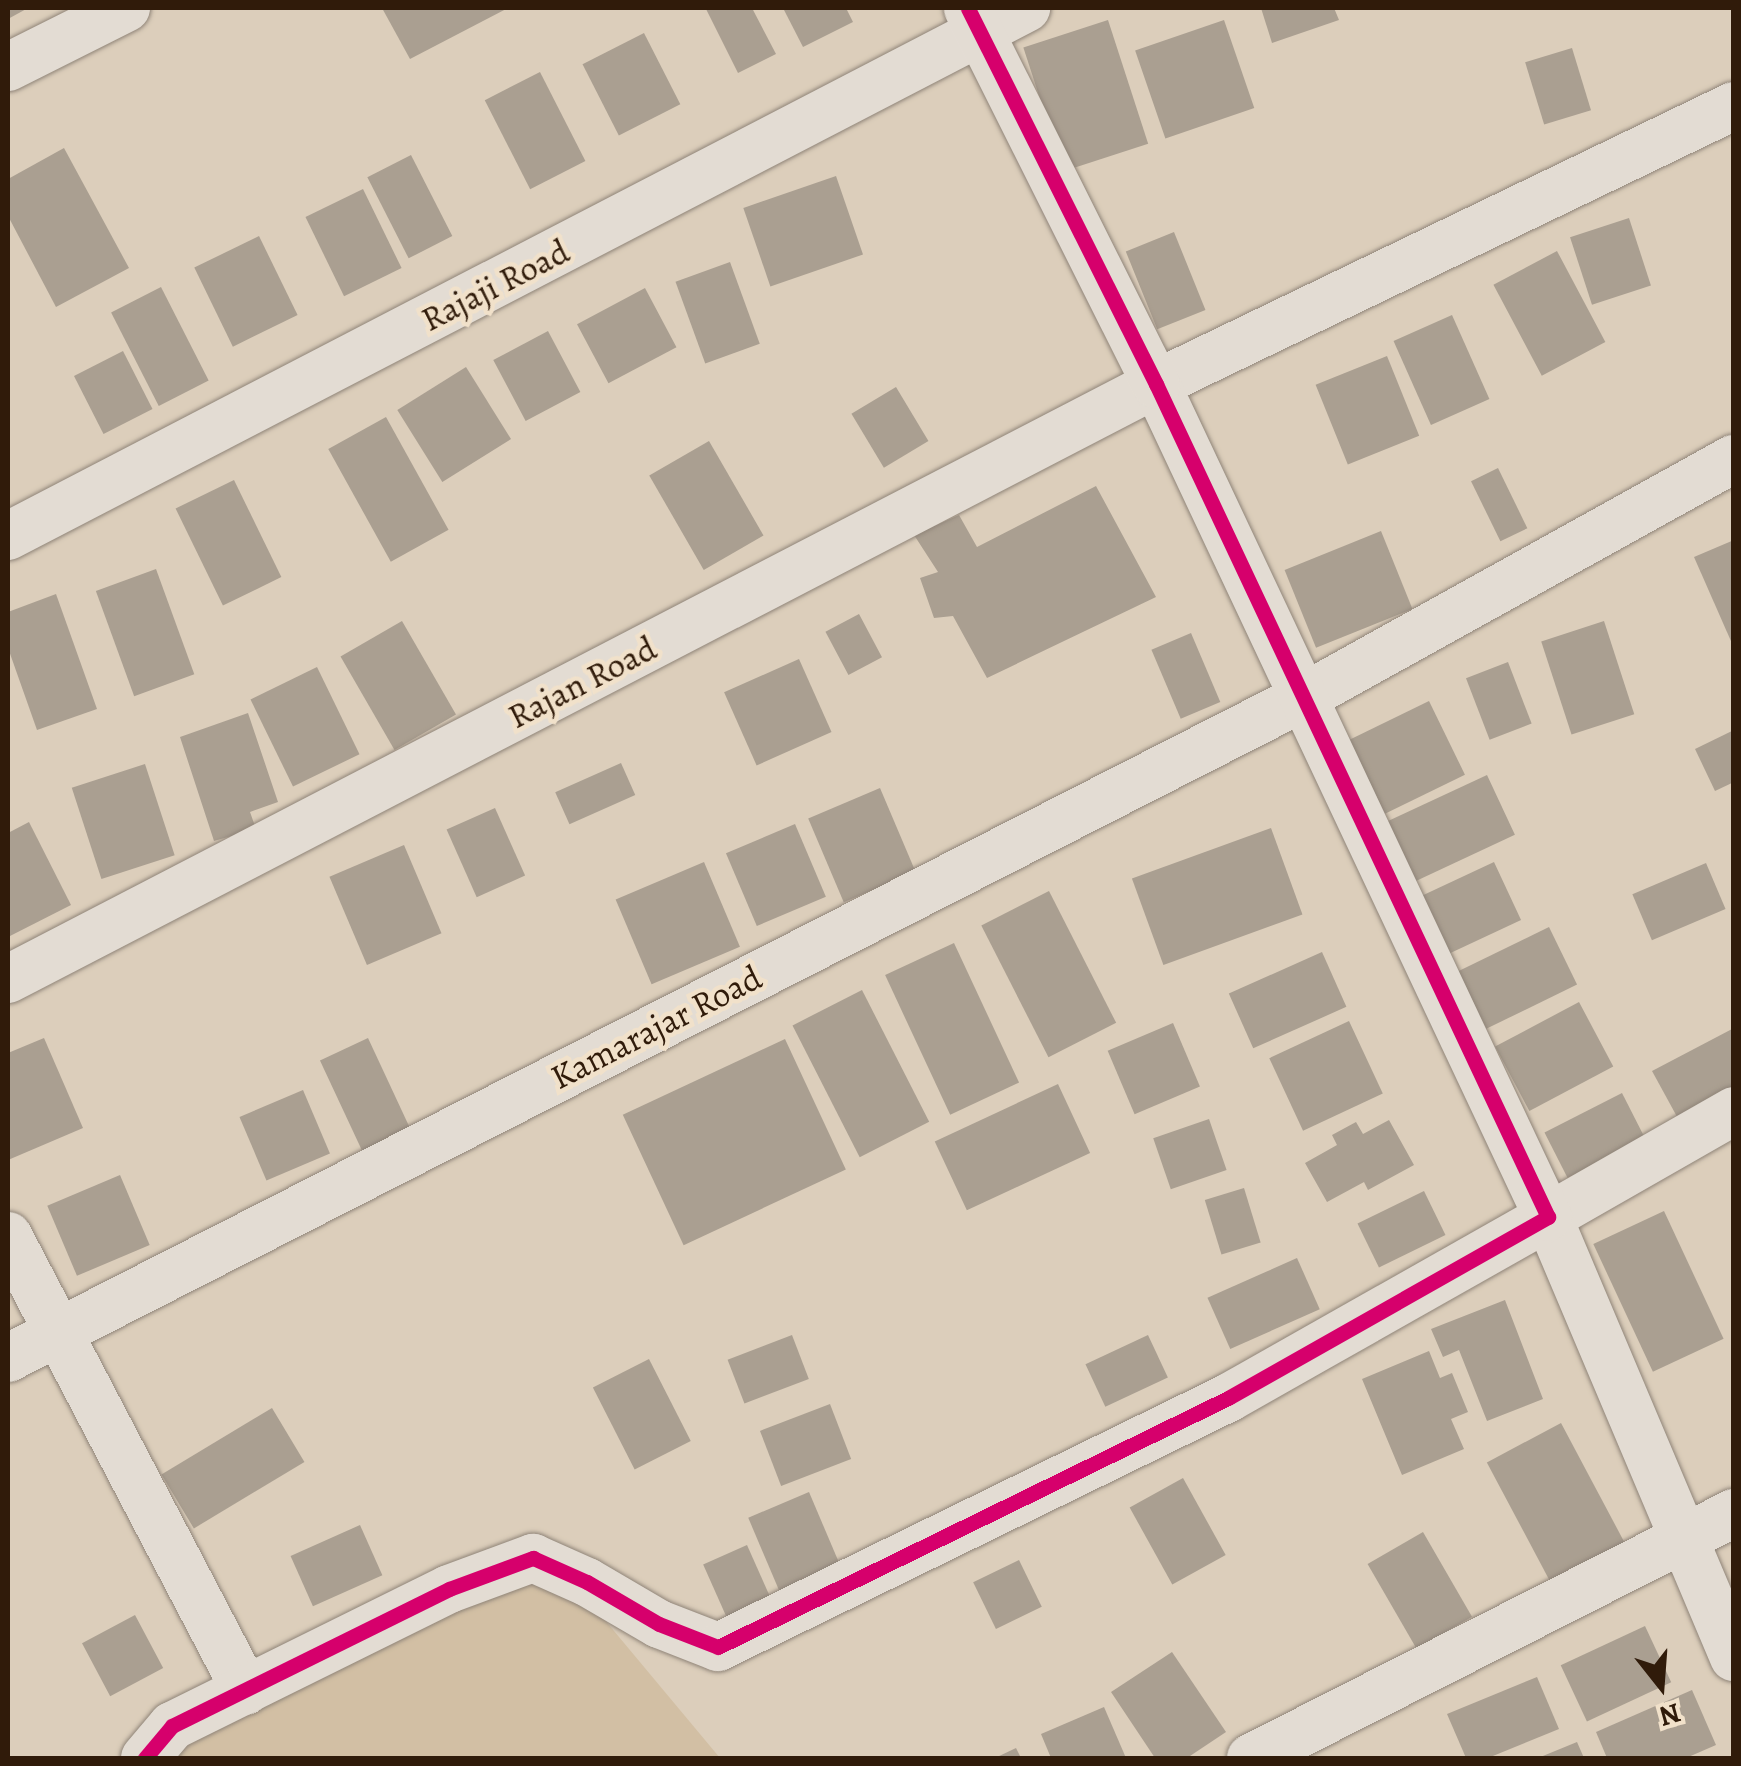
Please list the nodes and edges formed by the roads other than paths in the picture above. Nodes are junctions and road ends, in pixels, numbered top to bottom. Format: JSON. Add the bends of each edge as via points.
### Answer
{"nodes":[{"id":1,"x":126,"y":8,"type":"edge"},
{"id":2,"x":1026,"y":8,"type":"edge"},
{"id":3,"x":975,"y":21,"type":"edge"},
{"id":4,"x":8,"y":67,"type":"edge"},
{"id":5,"x":1734,"y":106,"type":"edge"},
{"id":6,"x":1156,"y":384,"type":"junction"},
{"id":7,"x":1734,"y":459,"type":"edge"},
{"id":8,"x":8,"y":536,"type":"edge"},
{"id":9,"x":1304,"y":697,"type":"junction"},
{"id":10,"x":8,"y":980,"type":"edge"},
{"id":11,"x":1734,"y":1111,"type":"edge"},
{"id":12,"x":1548,"y":1217,"type":"junction"},
{"id":13,"x":8,"y":1236,"type":"edge"},
{"id":14,"x":58,"y":1332,"type":"junction"},
{"id":15,"x":8,"y":1358,"type":"edge"},
{"id":16,"x":1734,"y":1513,"type":"edge"},
{"id":17,"x":1684,"y":1538,"type":"junction"},
{"id":18,"x":1734,"y":1657,"type":"edge"},
{"id":19,"x":246,"y":1692,"type":"junction"},
{"id":20,"x":144,"y":1758,"type":"edge"},
{"id":21,"x":1251,"y":1758,"type":"edge"}],
"edges":[{"from":1,"to":4,"type":"street"},
{"from":2,"to":3,"type":"street","name":"Rajaji Road"},
{"from":3,"to":6,"type":"street"},
{"from":3,"to":8,"type":"street","name":"Rajaji Road"},
{"from":5,"to":6,"type":"street","name":"Rajan Road"},
{"from":6,"to":9,"type":"street"},
{"from":6,"to":10,"type":"street","name":"Rajan Road"},
{"from":7,"to":9,"type":"street","name":"Kamarajar Road"},
{"from":9,"to":12,"type":"street"},
{"from":9,"to":14,"type":"street","name":"Kamarajar Road"},
{"from":11,"to":12,"type":"street"},
{"from":12,"to":17,"type":"street"},
{"from":12,"to":19,"type":"street","via":[[1228,1398],[718,1647],[658,1624],[533,1558],[449,1590]]},
{"from":13,"to":14,"type":"street"},
{"from":14,"to":15,"type":"street","name":"Kamarajar Road"},
{"from":14,"to":19,"type":"street"},
{"from":16,"to":17,"type":"street"},
{"from":17,"to":18,"type":"street"},
{"from":17,"to":21,"type":"street"},
{"from":19,"to":20,"type":"street","via":[[172,1726]]}]}
